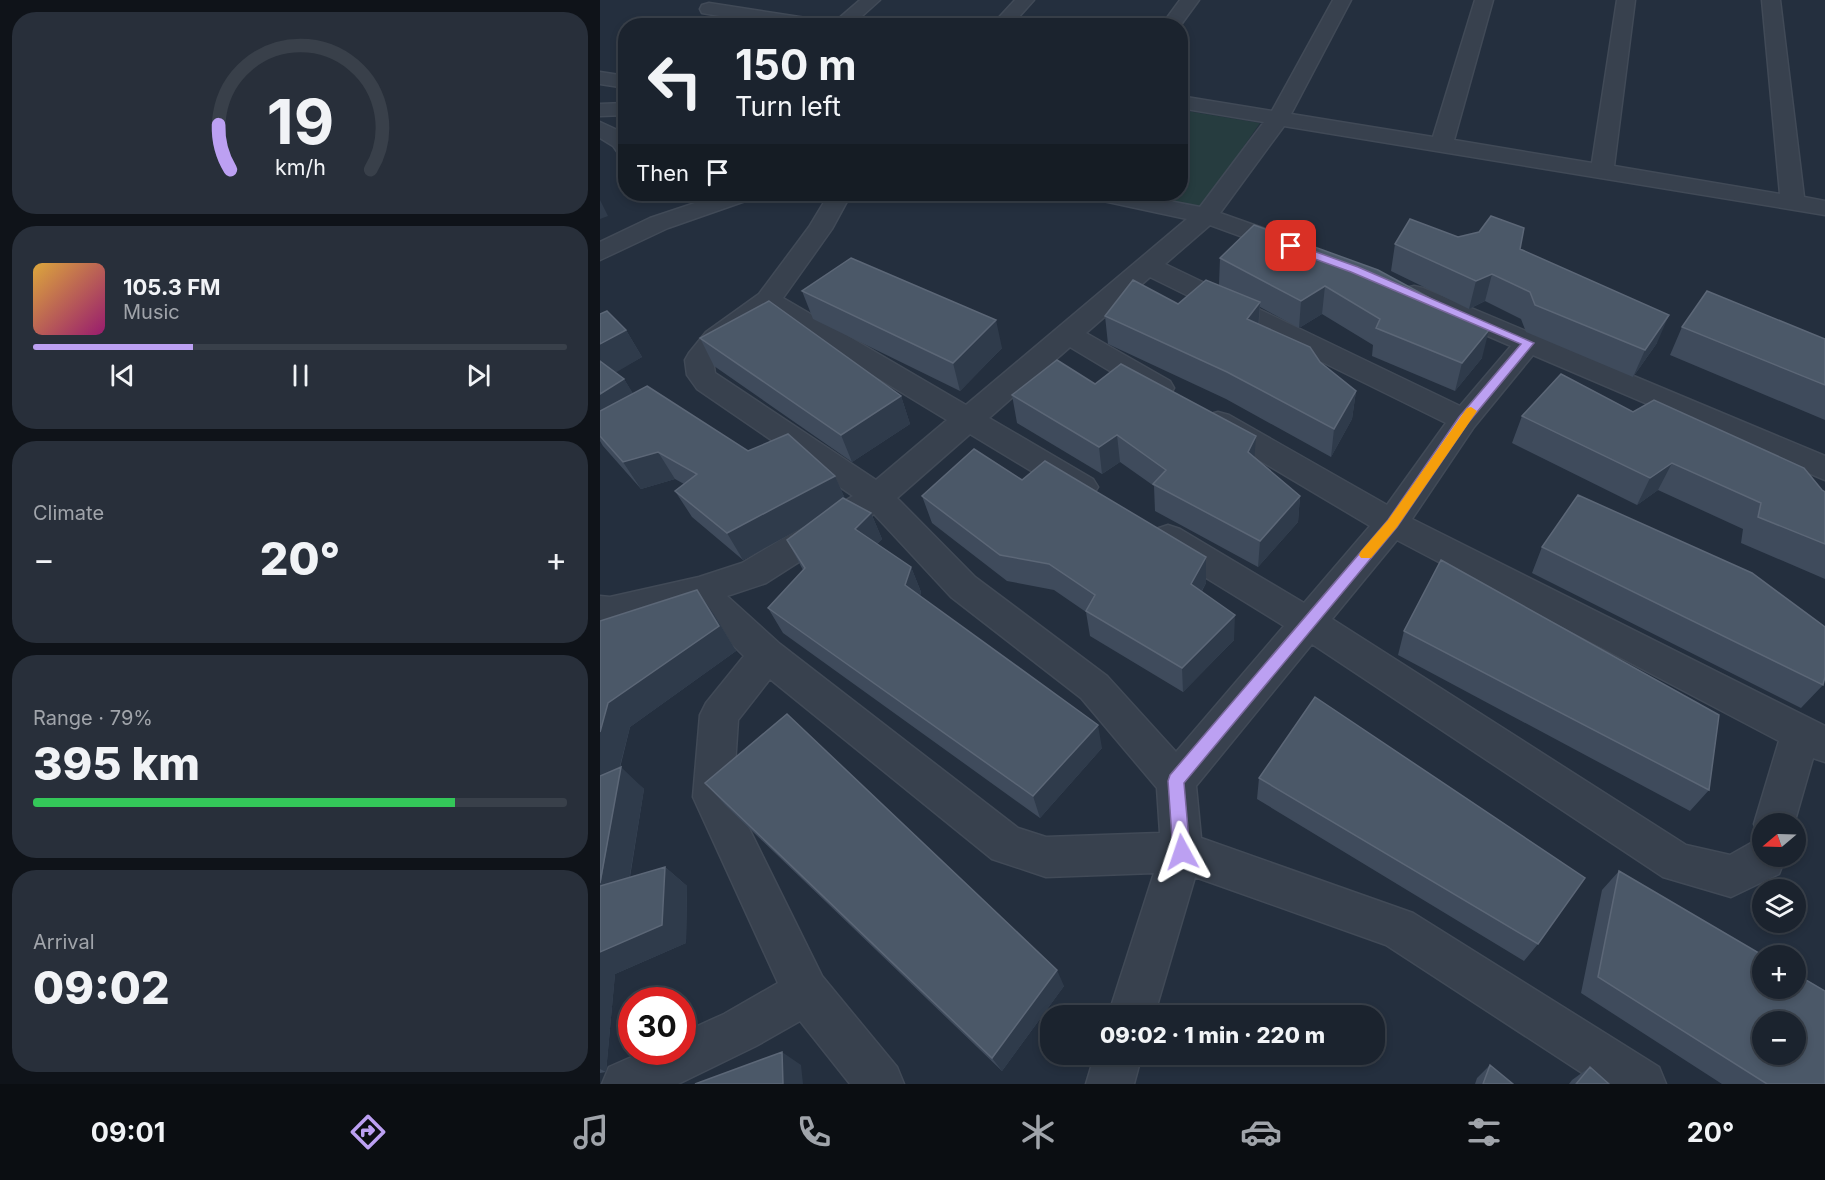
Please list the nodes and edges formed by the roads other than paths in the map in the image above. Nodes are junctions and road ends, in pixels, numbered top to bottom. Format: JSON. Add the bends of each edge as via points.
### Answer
{"nodes":[{"id":1,"x":871,"y":0,"type":"edge"},
{"id":2,"x":1025,"y":0,"type":"edge"},
{"id":3,"x":1190,"y":0,"type":"edge"},
{"id":4,"x":1342,"y":0,"type":"edge"},
{"id":5,"x":1484,"y":0,"type":"edge"},
{"id":6,"x":1626,"y":0,"type":"edge"},
{"id":7,"x":1771,"y":0,"type":"edge"},
{"id":8,"x":709,"y":10,"type":"edge"},
{"id":9,"x":764,"y":18,"type":"edge"},
{"id":10,"x":849,"y":18,"type":"edge"},
{"id":11,"x":1008,"y":18,"type":"edge"},
{"id":12,"x":1176,"y":18,"type":"edge"},
{"id":13,"x":1188,"y":103,"type":"edge"},
{"id":14,"x":618,"y":109,"type":"edge"},
{"id":15,"x":600,"y":110,"type":"edge"},
{"id":16,"x":1279,"y":117,"type":"junction"},
{"id":17,"x":600,"y":129,"type":"edge"},
{"id":18,"x":618,"y":139,"type":"edge"},
{"id":19,"x":1442,"y":144,"type":"junction"},
{"id":20,"x":1602,"y":171,"type":"junction"},
{"id":21,"x":712,"y":201,"type":"edge"},
{"id":22,"x":836,"y":201,"type":"edge"},
{"id":23,"x":1135,"y":201,"type":"edge"},
{"id":24,"x":1793,"y":203,"type":"junction"},
{"id":25,"x":1825,"y":208,"type":"edge"},
{"id":26,"x":1206,"y":216,"type":"junction"},
{"id":27,"x":600,"y":252,"type":"edge"},
{"id":28,"x":1312,"y":254,"type":"edge"},
{"id":29,"x":1148,"y":266,"type":"junction"},
{"id":30,"x":1387,"y":283,"type":"edge"},
{"id":31,"x":768,"y":300,"type":"junction"},
{"id":32,"x":1068,"y":334,"type":"junction"},
{"id":33,"x":1528,"y":343,"type":"junction"},
{"id":34,"x":969,"y":419,"type":"junction"},
{"id":35,"x":1464,"y":420,"type":"junction"},
{"id":36,"x":1825,"y":469,"type":"edge"},
{"id":37,"x":877,"y":497,"type":"junction"},
{"id":38,"x":1392,"y":523,"type":"junction"},
{"id":39,"x":699,"y":591,"type":"junction"},
{"id":40,"x":600,"y":610,"type":"edge"},
{"id":41,"x":1309,"y":623,"type":"junction"},
{"id":42,"x":767,"y":655,"type":"junction"},
{"id":43,"x":1813,"y":739,"type":"edge"},
{"id":44,"x":1176,"y":781,"type":"junction"},
{"id":45,"x":1779,"y":813,"type":"edge"},
{"id":46,"x":1182,"y":852,"type":"junction"},
{"id":47,"x":1752,"y":866,"type":"edge"},
{"id":48,"x":806,"y":992,"type":"junction"},
{"id":49,"x":1134,"y":1005,"type":"edge"},
{"id":50,"x":1116,"y":1065,"type":"edge"},
{"id":51,"x":626,"y":1084,"type":"edge"},
{"id":52,"x":880,"y":1084,"type":"edge"},
{"id":53,"x":1110,"y":1084,"type":"edge"},
{"id":54,"x":1642,"y":1084,"type":"edge"}],
"edges":[{"from":1,"to":10,"type":"street"},
{"from":2,"to":11,"type":"street"},
{"from":3,"to":12,"type":"street"},
{"from":4,"to":16,"type":"street"},
{"from":5,"to":19,"type":"street"},
{"from":6,"to":20,"type":"street"},
{"from":7,"to":24,"type":"street"},
{"from":8,"to":9,"type":"street"},
{"from":13,"to":16,"type":"street"},
{"from":14,"to":15,"type":"street"},
{"from":16,"to":19,"type":"street"},
{"from":16,"to":26,"type":"street"},
{"from":17,"to":18,"type":"street"},
{"from":19,"to":20,"type":"street"},
{"from":20,"to":24,"type":"street"},
{"from":21,"to":27,"type":"street","via":[[659,213]]},
{"from":22,"to":31,"type":"street"},
{"from":23,"to":26,"type":"street"},
{"from":24,"to":25,"type":"street"},
{"from":26,"to":28,"type":"street"},
{"from":26,"to":29,"type":"street"},
{"from":29,"to":32,"type":"street"},
{"from":29,"to":35,"type":"street"},
{"from":30,"to":33,"type":"street"},
{"from":31,"to":34,"type":"street"},
{"from":31,"to":37,"type":"street","via":[[716,338],[699,360],[701,375]]},
{"from":32,"to":34,"type":"street"},
{"from":32,"to":38,"type":"street"},
{"from":33,"to":35,"type":"street"},
{"from":33,"to":36,"type":"street"},
{"from":34,"to":37,"type":"street"},
{"from":34,"to":41,"type":"street"},
{"from":35,"to":38,"type":"street"},
{"from":37,"to":39,"type":"street","via":[[754,573]]},
{"from":37,"to":44,"type":"street","via":[[963,587],[1094,687]]},
{"from":38,"to":41,"type":"street"},
{"from":38,"to":43,"type":"street"},
{"from":39,"to":40,"type":"street"},
{"from":39,"to":42,"type":"street"},
{"from":41,"to":44,"type":"street"},
{"from":41,"to":47,"type":"street","via":[[1678,863],[1731,876]]},
{"from":42,"to":46,"type":"street","via":[[1007,845],[1046,857]]},
{"from":42,"to":48,"type":"street","via":[[719,715],[713,797]]},
{"from":43,"to":45,"type":"street"},
{"from":44,"to":46,"type":"street"},
{"from":46,"to":49,"type":"street"},
{"from":46,"to":54,"type":"street","via":[[1398,928]]},
{"from":48,"to":51,"type":"street","via":[[740,1030]]},
{"from":48,"to":52,"type":"street"},
{"from":50,"to":53,"type":"street"}]}
